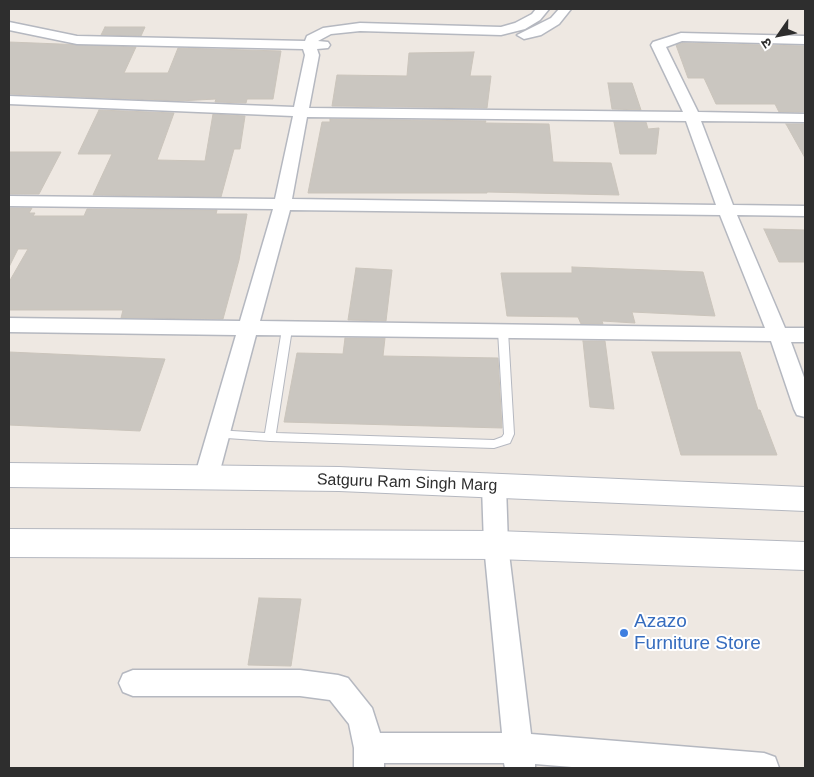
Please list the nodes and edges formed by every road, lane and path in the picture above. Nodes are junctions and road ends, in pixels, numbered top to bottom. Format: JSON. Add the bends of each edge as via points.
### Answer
{"nodes":[{"id":1,"x":565,"y":9,"type":"edge"},
{"id":2,"x":539,"y":13,"type":"edge"},
{"id":3,"x":9,"y":26,"type":"edge"},
{"id":4,"x":805,"y":40,"type":"edge"},
{"id":5,"x":316,"y":48,"type":"junction"},
{"id":6,"x":9,"y":100,"type":"edge"},
{"id":7,"x":301,"y":112,"type":"junction"},
{"id":8,"x":692,"y":116,"type":"junction"},
{"id":9,"x":805,"y":118,"type":"edge"},
{"id":10,"x":9,"y":201,"type":"edge"},
{"id":11,"x":283,"y":203,"type":"junction"},
{"id":12,"x":726,"y":210,"type":"junction"},
{"id":13,"x":805,"y":211,"type":"edge"},
{"id":14,"x":9,"y":325,"type":"edge"},
{"id":15,"x":248,"y":328,"type":"junction"},
{"id":16,"x":288,"y":329,"type":"junction"},
{"id":17,"x":503,"y":331,"type":"junction"},
{"id":18,"x":778,"y":334,"type":"junction"},
{"id":19,"x":805,"y":335,"type":"edge"},
{"id":20,"x":805,"y":409,"type":"edge"},
{"id":21,"x":216,"y":434,"type":"junction"},
{"id":22,"x":270,"y":437,"type":"junction"},
{"id":23,"x":9,"y":475,"type":"edge"},
{"id":24,"x":206,"y":478,"type":"junction"},
{"id":25,"x":494,"y":486,"type":"junction"},
{"id":26,"x":805,"y":499,"type":"edge"},
{"id":27,"x":9,"y":543,"type":"edge"},
{"id":28,"x":496,"y":545,"type":"junction"},
{"id":29,"x":805,"y":556,"type":"edge"},
{"id":30,"x":133,"y":683,"type":"dead end"},
{"id":31,"x":369,"y":758,"type":"edge"},
{"id":32,"x":519,"y":758,"type":"edge"},
{"id":33,"x":675,"y":764,"type":"edge"},
{"id":34,"x":764,"y":768,"type":"edge"}],
"edges":[{"from":1,"to":5,"type":"street","via":[[554,21],[536,32],[520,36],[350,35]]},
{"from":2,"to":5,"type":"street","via":[[520,26],[501,31],[344,28],[312,39]]},
{"from":3,"to":5,"type":"street","via":[[77,40]]},
{"from":4,"to":8,"type":"street","via":[[682,37],[658,45]]},
{"from":5,"to":7,"type":"street"},
{"from":6,"to":7,"type":"street"},
{"from":7,"to":8,"type":"street"},
{"from":7,"to":11,"type":"street"},
{"from":8,"to":9,"type":"street"},
{"from":8,"to":12,"type":"street"},
{"from":10,"to":11,"type":"street"},
{"from":11,"to":12,"type":"street"},
{"from":11,"to":15,"type":"street"},
{"from":12,"to":13,"type":"street"},
{"from":12,"to":18,"type":"street"},
{"from":14,"to":15,"type":"street"},
{"from":15,"to":16,"type":"street"},
{"from":15,"to":21,"type":"street"},
{"from":16,"to":17,"type":"street"},
{"from":16,"to":22,"type":"lane"},
{"from":17,"to":18,"type":"street"},
{"from":17,"to":22,"type":"lane","via":[[509,434],[506,440],[494,444]]},
{"from":18,"to":19,"type":"street"},
{"from":18,"to":20,"type":"street"},
{"from":21,"to":22,"type":"lane"},
{"from":21,"to":24,"type":"street"},
{"from":23,"to":24,"type":"main road","name":"Satguru Ram Singh Marg"},
{"from":24,"to":25,"type":"main road","name":"Satguru Ram Singh Marg","via":[[339,479]]},
{"from":25,"to":26,"type":"main road","name":"Satguru Ram Singh Marg"},
{"from":25,"to":28,"type":"street"},
{"from":27,"to":28,"type":"main road"},
{"from":28,"to":29,"type":"main road"},
{"from":28,"to":32,"type":"street"},
{"from":30,"to":31,"type":"street","via":[[300,683],[338,688],[362,718]]},
{"from":31,"to":32,"type":"street"},
{"from":32,"to":33,"type":"street"},
{"from":33,"to":34,"type":"street"}]}
